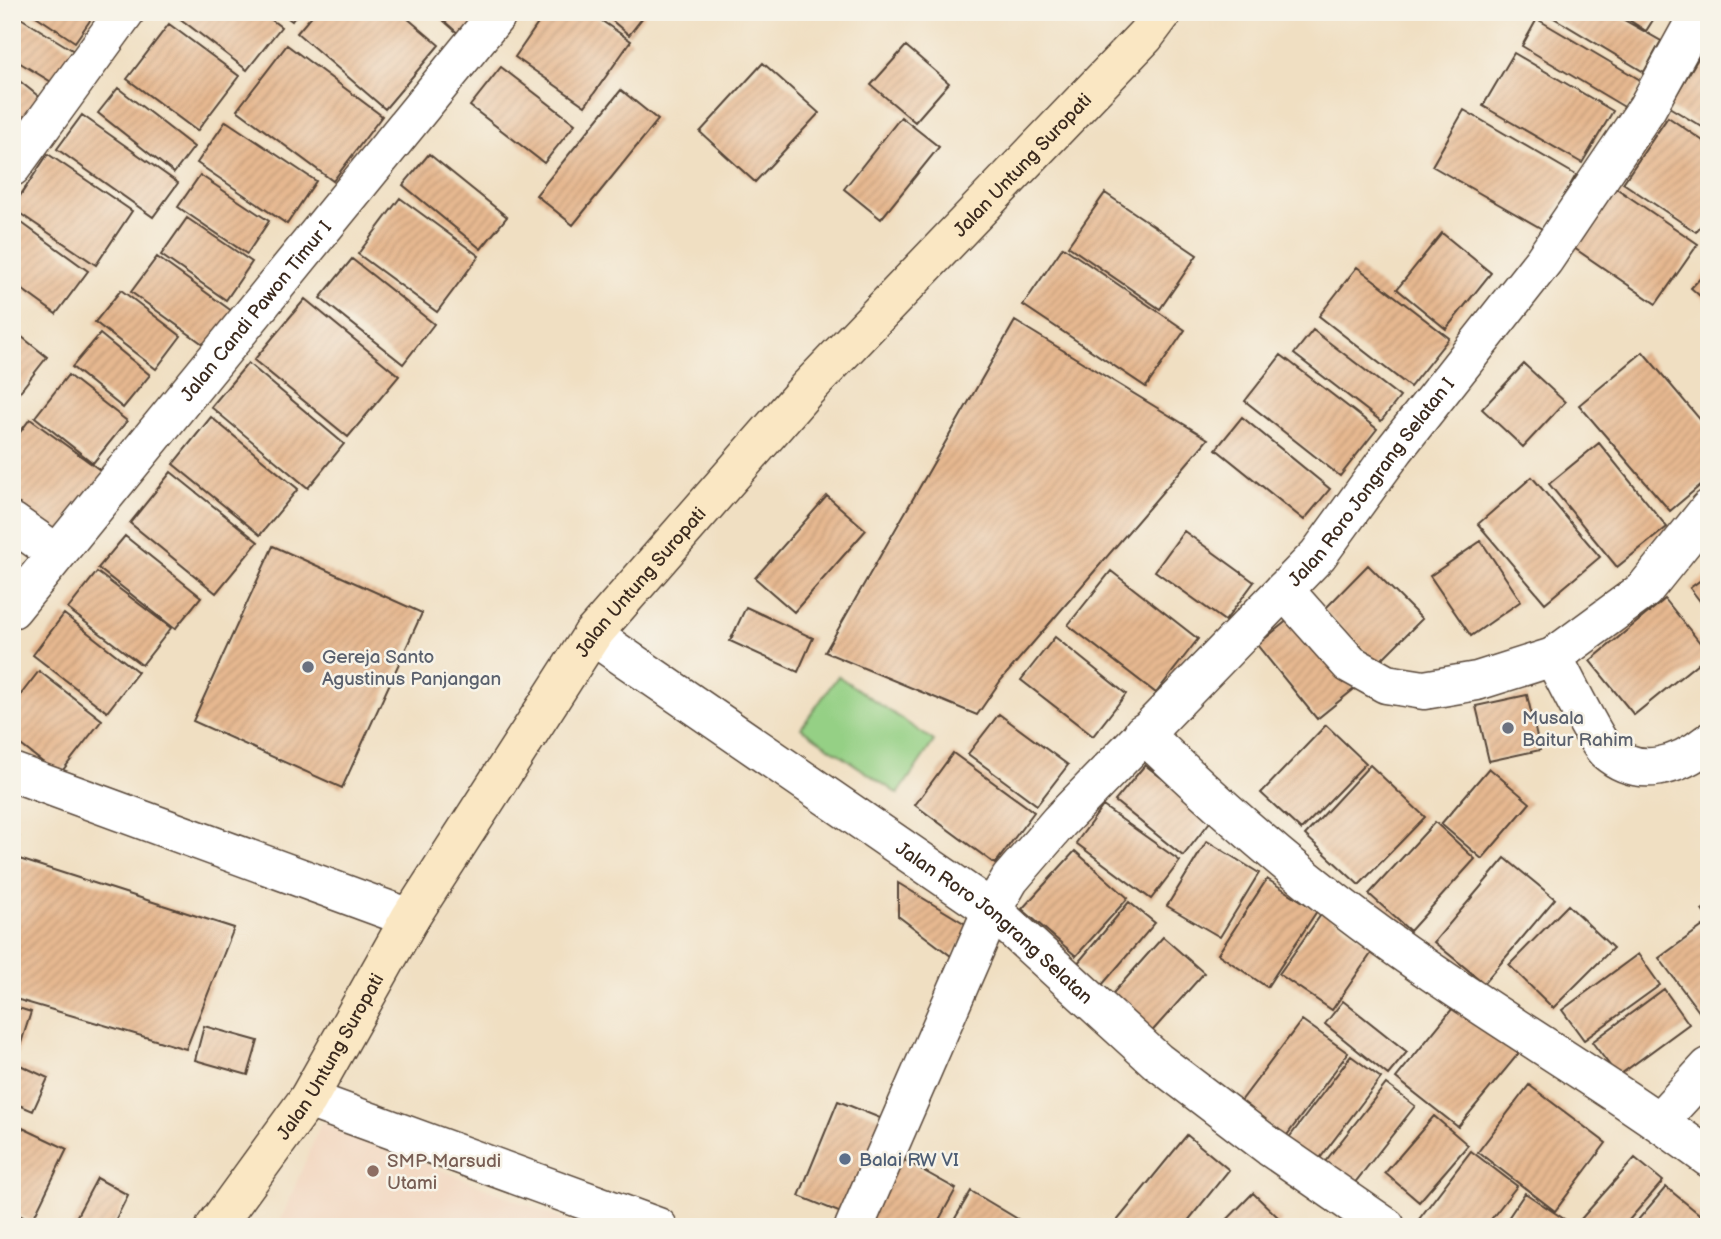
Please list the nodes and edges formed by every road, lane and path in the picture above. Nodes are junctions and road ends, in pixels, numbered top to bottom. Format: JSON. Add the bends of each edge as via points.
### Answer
{"nodes":[{"id":1,"x":125,"y":12,"type":"edge"},
{"id":2,"x":499,"y":12,"type":"edge"},
{"id":3,"x":1163,"y":12,"type":"edge"},
{"id":4,"x":1700,"y":12,"type":"edge"},
{"id":5,"x":12,"y":167,"type":"edge"},
{"id":6,"x":1709,"y":509,"type":"edge"},
{"id":7,"x":12,"y":523,"type":"edge"},
{"id":8,"x":56,"y":553,"type":"junction"},
{"id":9,"x":1284,"y":590,"type":"junction"},
{"id":10,"x":12,"y":609,"type":"edge"},
{"id":11,"x":592,"y":635,"type":"junction"},
{"id":12,"x":1553,"y":657,"type":"junction"},
{"id":13,"x":1143,"y":733,"type":"junction"},
{"id":14,"x":1709,"y":742,"type":"edge"},
{"id":15,"x":12,"y":772,"type":"edge"},
{"id":16,"x":992,"y":911,"type":"junction"},
{"id":17,"x":410,"y":918,"type":"junction"},
{"id":18,"x":1709,"y":1067,"type":"edge"},
{"id":19,"x":308,"y":1099,"type":"junction"},
{"id":20,"x":1659,"y":1121,"type":"junction"},
{"id":21,"x":1709,"y":1158,"type":"edge"},
{"id":22,"x":215,"y":1227,"type":"edge"},
{"id":23,"x":657,"y":1227,"type":"edge"},
{"id":24,"x":854,"y":1227,"type":"edge"},
{"id":25,"x":1386,"y":1227,"type":"edge"}],
"edges":[{"from":1,"to":5,"type":"street"},
{"from":2,"to":8,"type":"street","name":"Jalan Candi Pawon Timur I"},
{"from":3,"to":11,"type":"main road","name":"Jalan Untung Suropati","via":[[1146,36],[806,390]]},
{"from":4,"to":9,"type":"street","name":"Jalan Roro Jongrang Selatan I","via":[[1647,108],[1544,260],[1318,555]]},
{"from":6,"to":12,"type":"street","via":[[1644,590]]},
{"from":7,"to":8,"type":"street"},
{"from":8,"to":10,"type":"street","name":"Jalan Candi Pawon Timur I"},
{"from":9,"to":12,"type":"street","via":[[1350,664],[1386,684],[1424,690],[1477,681]]},
{"from":9,"to":13,"type":"street","name":"Jalan Roro Jongrang Selatan I"},
{"from":11,"to":16,"type":"street","name":"Jalan Roro Jongrang Selatan"},
{"from":11,"to":17,"type":"main road","name":"Jalan Untung Suropati"},
{"from":12,"to":14,"type":"street","via":[[1606,751],[1643,769],[1671,764]]},
{"from":13,"to":16,"type":"street","name":"Jalan Roro Jongrang Selatan I","via":[[1010,879]]},
{"from":13,"to":20,"type":"street","via":[[1228,815],[1362,923]]},
{"from":15,"to":17,"type":"street"},
{"from":16,"to":24,"type":"street","name":"Jalan Roro Jongrang Selatan I"},
{"from":16,"to":25,"type":"street","name":"Jalan Roro Jongrang Selatan","via":[[1157,1061]]},
{"from":17,"to":19,"type":"main road","name":"Jalan Untung Suropati"},
{"from":18,"to":20,"type":"street"},
{"from":19,"to":22,"type":"main road","name":"Jalan Untung Suropati"},
{"from":19,"to":23,"type":"street"},
{"from":20,"to":21,"type":"street"}]}
